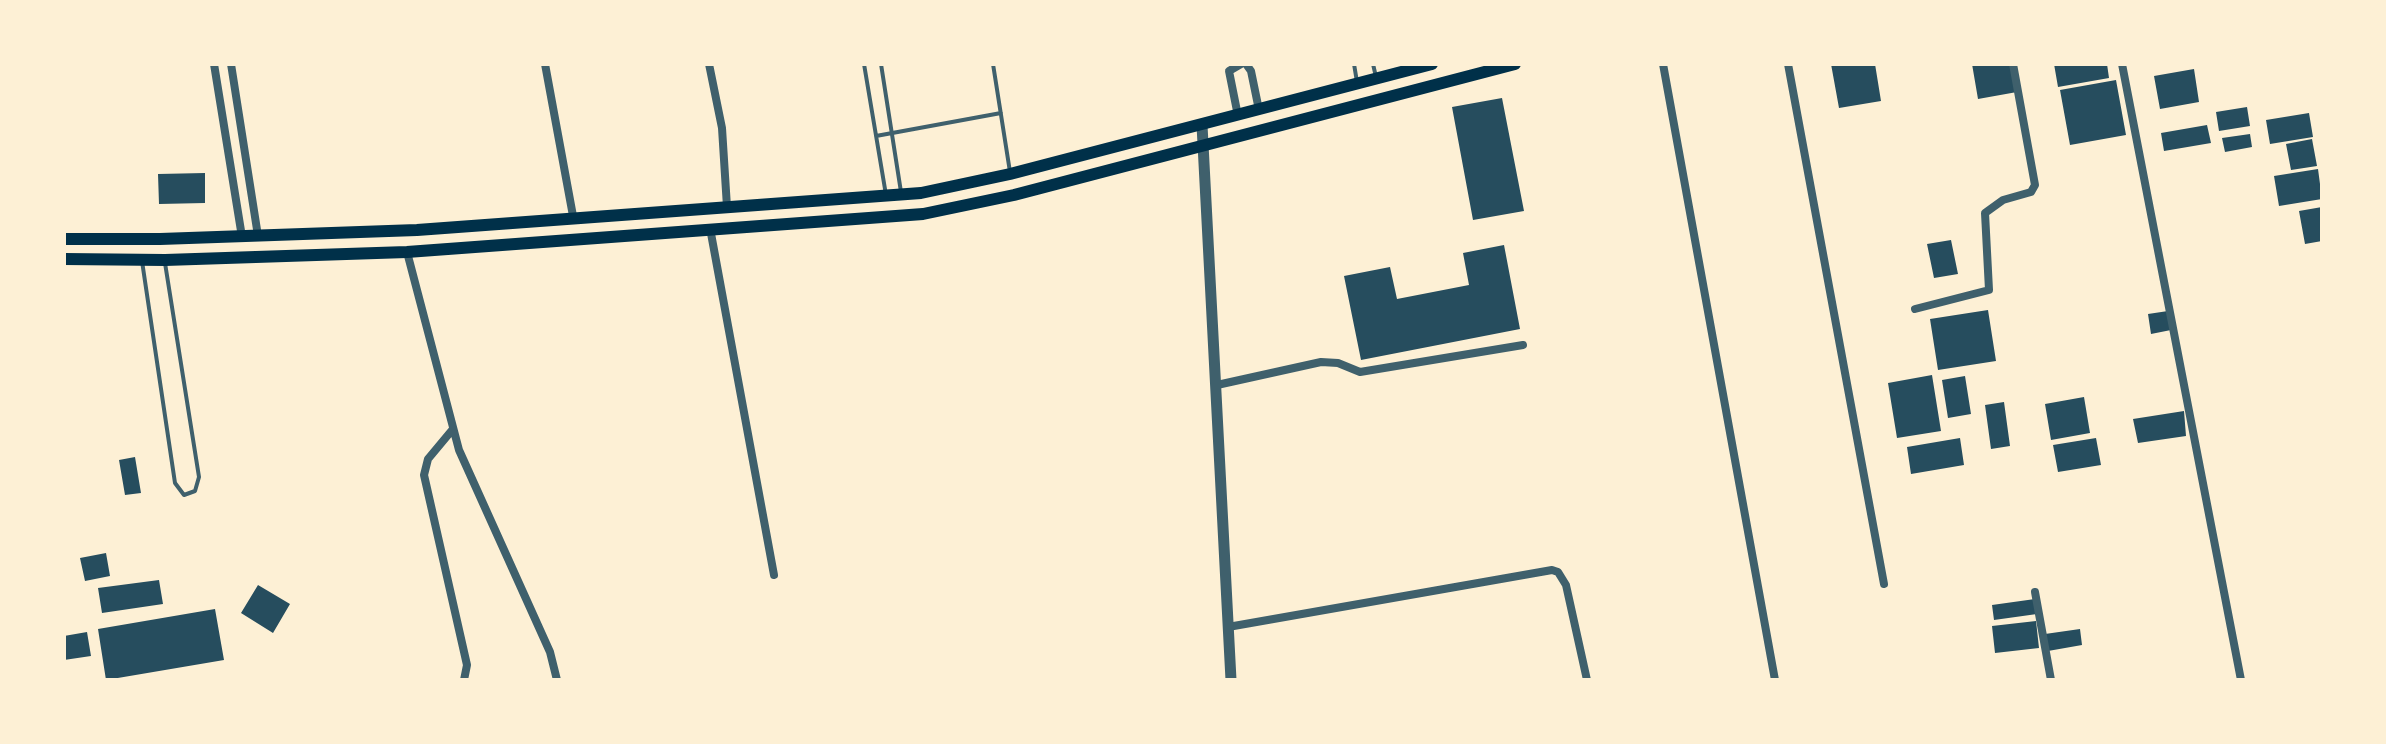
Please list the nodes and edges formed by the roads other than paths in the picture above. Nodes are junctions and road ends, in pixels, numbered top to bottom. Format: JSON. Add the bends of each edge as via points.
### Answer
{"nodes":[{"id":1,"x":214,"y":64,"type":"edge"},
{"id":2,"x":231,"y":64,"type":"edge"},
{"id":3,"x":545,"y":64,"type":"edge"},
{"id":4,"x":709,"y":64,"type":"edge"},
{"id":5,"x":864,"y":64,"type":"edge"},
{"id":6,"x":881,"y":64,"type":"edge"},
{"id":7,"x":993,"y":64,"type":"edge"},
{"id":8,"x":1240,"y":64,"type":"edge"},
{"id":9,"x":1354,"y":64,"type":"edge"},
{"id":10,"x":1373,"y":64,"type":"edge"},
{"id":11,"x":1432,"y":64,"type":"edge"},
{"id":12,"x":1515,"y":64,"type":"edge"},
{"id":13,"x":1663,"y":64,"type":"edge"},
{"id":14,"x":1788,"y":64,"type":"edge"},
{"id":15,"x":2013,"y":64,"type":"edge"},
{"id":16,"x":2122,"y":64,"type":"edge"},
{"id":17,"x":1376,"y":79,"type":"junction"},
{"id":18,"x":1358,"y":84,"type":"junction"},
{"id":19,"x":1259,"y":110,"type":"junction"},
{"id":20,"x":1001,"y":113,"type":"junction"},
{"id":21,"x":1238,"y":116,"type":"junction"},
{"id":22,"x":1202,"y":125,"type":"junction"},
{"id":23,"x":892,"y":133,"type":"junction"},
{"id":24,"x":876,"y":136,"type":"junction"},
{"id":25,"x":1205,"y":146,"type":"junction"},
{"id":26,"x":1010,"y":174,"type":"junction"},
{"id":27,"x":902,"y":195,"type":"junction"},
{"id":28,"x":886,"y":197,"type":"junction"},
{"id":29,"x":727,"y":207,"type":"junction"},
{"id":30,"x":573,"y":216,"type":"junction"},
{"id":31,"x":710,"y":228,"type":"junction"},
{"id":32,"x":258,"y":236,"type":"junction"},
{"id":33,"x":242,"y":237,"type":"junction"},
{"id":34,"x":64,"y":239,"type":"edge"},
{"id":35,"x":407,"y":252,"type":"junction"},
{"id":36,"x":64,"y":259,"type":"edge"},
{"id":37,"x":142,"y":260,"type":"junction"},
{"id":38,"x":165,"y":260,"type":"junction"},
{"id":39,"x":1915,"y":309,"type":"dead end"},
{"id":40,"x":1523,"y":345,"type":"dead end"},
{"id":41,"x":1217,"y":385,"type":"junction"},
{"id":42,"x":453,"y":429,"type":"junction"},
{"id":43,"x":774,"y":575,"type":"dead end"},
{"id":44,"x":1884,"y":584,"type":"dead end"},
{"id":45,"x":2035,"y":592,"type":"dead end"},
{"id":46,"x":1228,"y":627,"type":"junction"},
{"id":47,"x":464,"y":680,"type":"edge"},
{"id":48,"x":557,"y":680,"type":"edge"},
{"id":49,"x":1231,"y":680,"type":"edge"},
{"id":50,"x":1587,"y":680,"type":"edge"},
{"id":51,"x":1775,"y":680,"type":"edge"},
{"id":52,"x":2051,"y":680,"type":"edge"},
{"id":53,"x":2241,"y":680,"type":"edge"}],
"edges":[{"from":1,"to":33,"type":"street"},
{"from":2,"to":32,"type":"street"},
{"from":3,"to":30,"type":"street"},
{"from":4,"to":29,"type":"street","via":[[722,128]]},
{"from":5,"to":24,"type":"lane"},
{"from":6,"to":23,"type":"lane"},
{"from":7,"to":20,"type":"lane"},
{"from":8,"to":19,"type":"street","via":[[1251,71]]},
{"from":8,"to":21,"type":"street","via":[[1229,71]]},
{"from":9,"to":18,"type":"lane"},
{"from":10,"to":17,"type":"lane"},
{"from":11,"to":17,"type":"main road"},
{"from":12,"to":25,"type":"main road"},
{"from":13,"to":51,"type":"street"},
{"from":14,"to":44,"type":"street"},
{"from":15,"to":39,"type":"street","via":[[2034,189],[1985,213],[1989,290]]},
{"from":16,"to":53,"type":"street"},
{"from":17,"to":18,"type":"main road"},
{"from":18,"to":19,"type":"main road"},
{"from":19,"to":21,"type":"main road"},
{"from":20,"to":23,"type":"lane"},
{"from":20,"to":26,"type":"lane"},
{"from":21,"to":22,"type":"main road"},
{"from":22,"to":25,"type":"street"},
{"from":22,"to":26,"type":"main road"},
{"from":23,"to":24,"type":"lane"},
{"from":23,"to":27,"type":"lane"},
{"from":24,"to":28,"type":"lane"},
{"from":25,"to":31,"type":"main road","via":[[957,209]]},
{"from":25,"to":41,"type":"street"},
{"from":26,"to":27,"type":"main road"},
{"from":27,"to":28,"type":"main road"},
{"from":28,"to":29,"type":"main road"},
{"from":29,"to":30,"type":"main road"},
{"from":30,"to":32,"type":"main road","via":[[417,230]]},
{"from":31,"to":35,"type":"main road"},
{"from":31,"to":43,"type":"street"},
{"from":32,"to":33,"type":"main road"},
{"from":33,"to":34,"type":"main road"},
{"from":35,"to":38,"type":"main road"},
{"from":35,"to":42,"type":"street"},
{"from":36,"to":37,"type":"main road"},
{"from":37,"to":38,"type":"main road"},
{"from":37,"to":38,"type":"lane","via":[[175,483],[184,495],[195,491],[199,477]]},
{"from":40,"to":41,"type":"street","via":[[1360,372],[1338,363],[1312,363]]},
{"from":41,"to":46,"type":"street"},
{"from":42,"to":47,"type":"street","via":[[428,459],[424,475],[467,665]]},
{"from":42,"to":48,"type":"street","via":[[550,652]]},
{"from":45,"to":52,"type":"street"},
{"from":46,"to":49,"type":"street"},
{"from":46,"to":50,"type":"street","via":[[1552,570],[1566,585]]}]}
